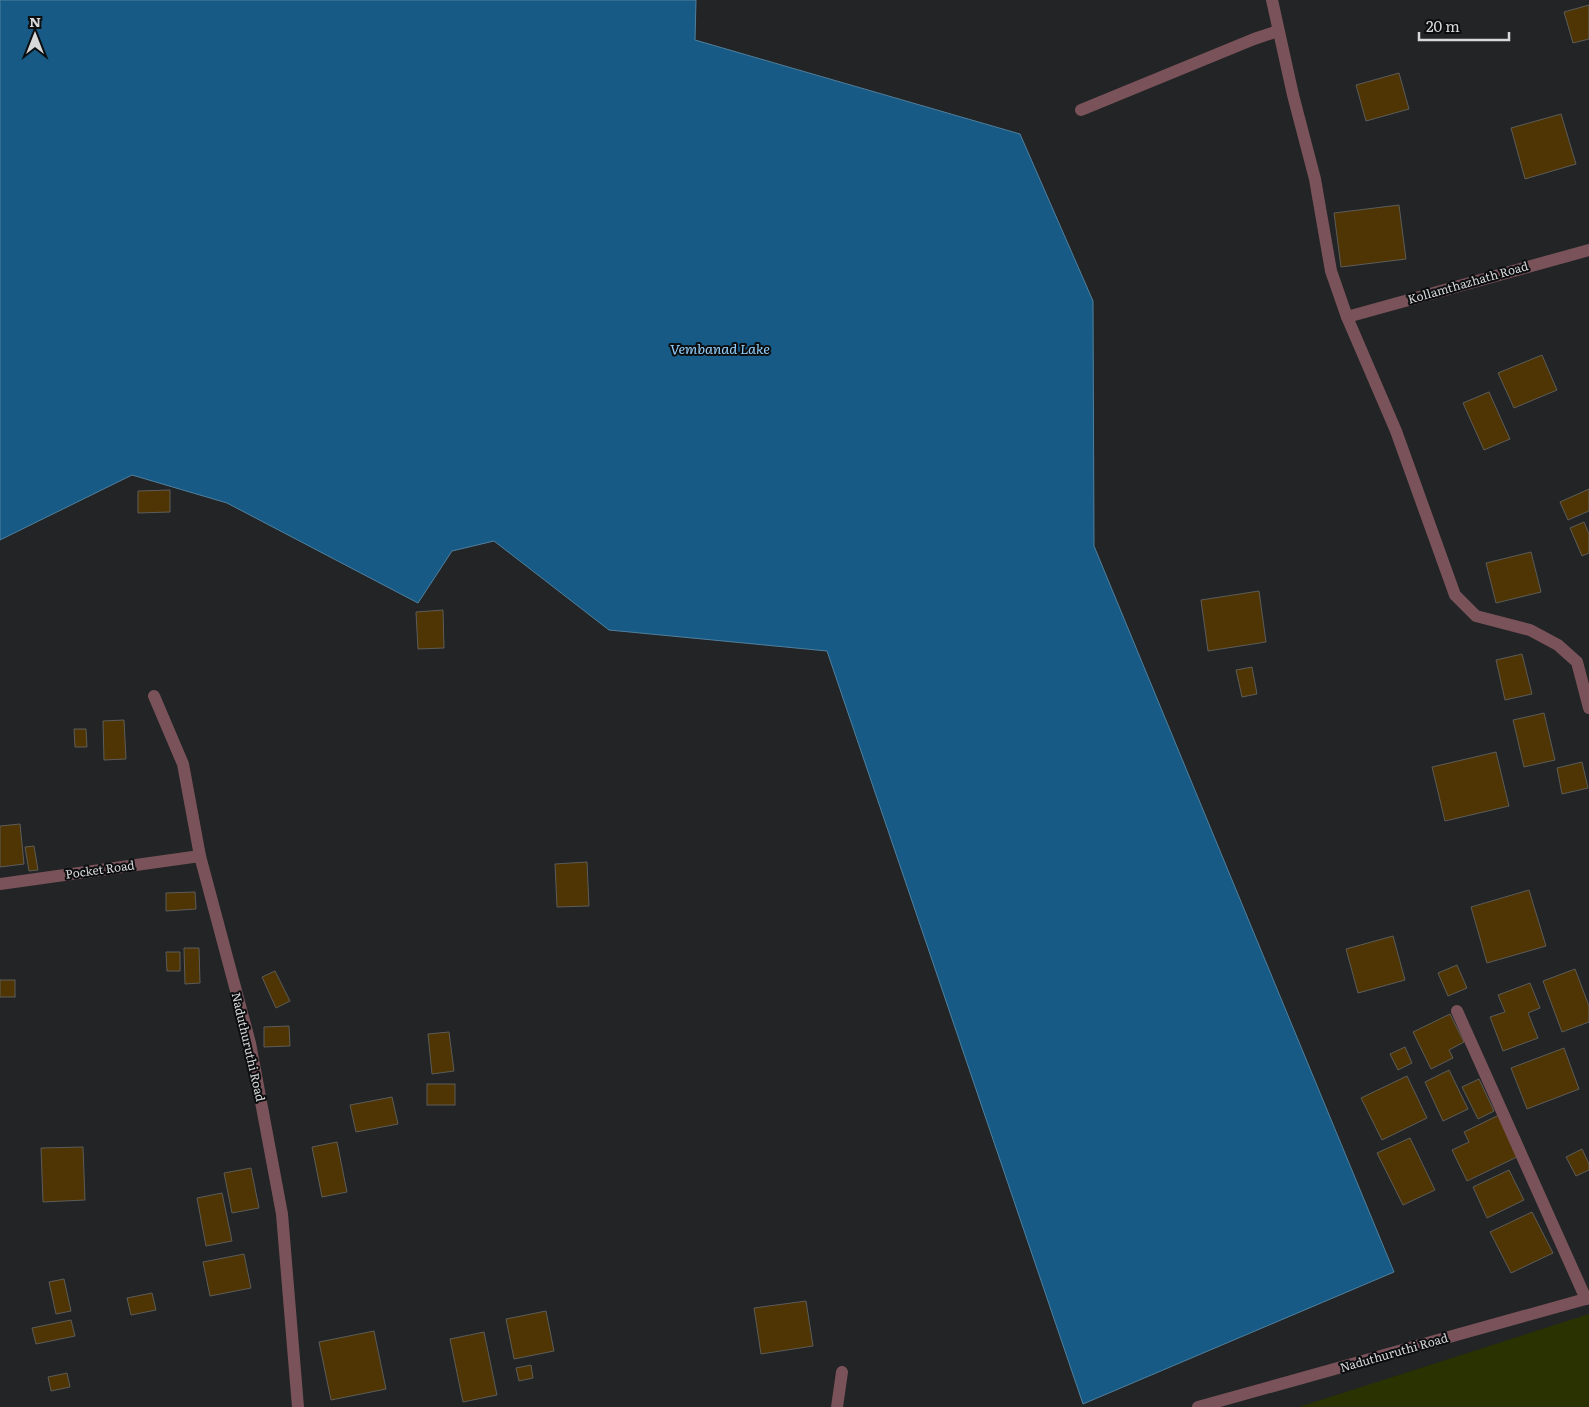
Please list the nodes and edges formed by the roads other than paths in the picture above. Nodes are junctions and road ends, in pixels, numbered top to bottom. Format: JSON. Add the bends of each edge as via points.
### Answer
{"nodes":[{"id":1,"x":1272,"y":0,"type":"edge"},
{"id":2,"x":1278,"y":31,"type":"junction"},
{"id":3,"x":1081,"y":110,"type":"dead end"},
{"id":4,"x":1589,"y":250,"type":"edge"},
{"id":5,"x":1348,"y":317,"type":"junction"},
{"id":6,"x":1589,"y":656,"type":"edge"},
{"id":7,"x":1577,"y":662,"type":"junction"},
{"id":8,"x":154,"y":696,"type":"dead end"},
{"id":9,"x":1589,"y":708,"type":"edge"},
{"id":10,"x":200,"y":856,"type":"junction"},
{"id":11,"x":0,"y":884,"type":"edge"},
{"id":12,"x":1457,"y":1011,"type":"dead end"},
{"id":13,"x":1587,"y":1298,"type":"edge"},
{"id":14,"x":842,"y":1372,"type":"dead end"},
{"id":15,"x":298,"y":1407,"type":"edge"},
{"id":16,"x":837,"y":1407,"type":"edge"},
{"id":17,"x":1198,"y":1407,"type":"edge"}],
"edges":[{"from":1,"to":2,"type":"street"},
{"from":2,"to":3,"type":"street"},
{"from":2,"to":5,"type":"street","via":[[1315,179],[1331,271]]},
{"from":4,"to":5,"type":"street","name":"Kollamthazhath Road"},
{"from":5,"to":7,"type":"street","via":[[1396,431],[1455,595],[1476,616],[1530,630],[1558,645]]},
{"from":6,"to":7,"type":"street"},
{"from":7,"to":9,"type":"street"},
{"from":8,"to":10,"type":"street","name":"Naduthuruthi Road","via":[[183,764]]},
{"from":10,"to":11,"type":"street","name":"Pocket Road"},
{"from":10,"to":15,"type":"street","name":"Naduthuruthi Road","via":[[250,1043],[282,1214]]},
{"from":12,"to":13,"type":"street"},
{"from":13,"to":17,"type":"street","name":"Naduthuruthi Road"},
{"from":14,"to":16,"type":"street"}]}
